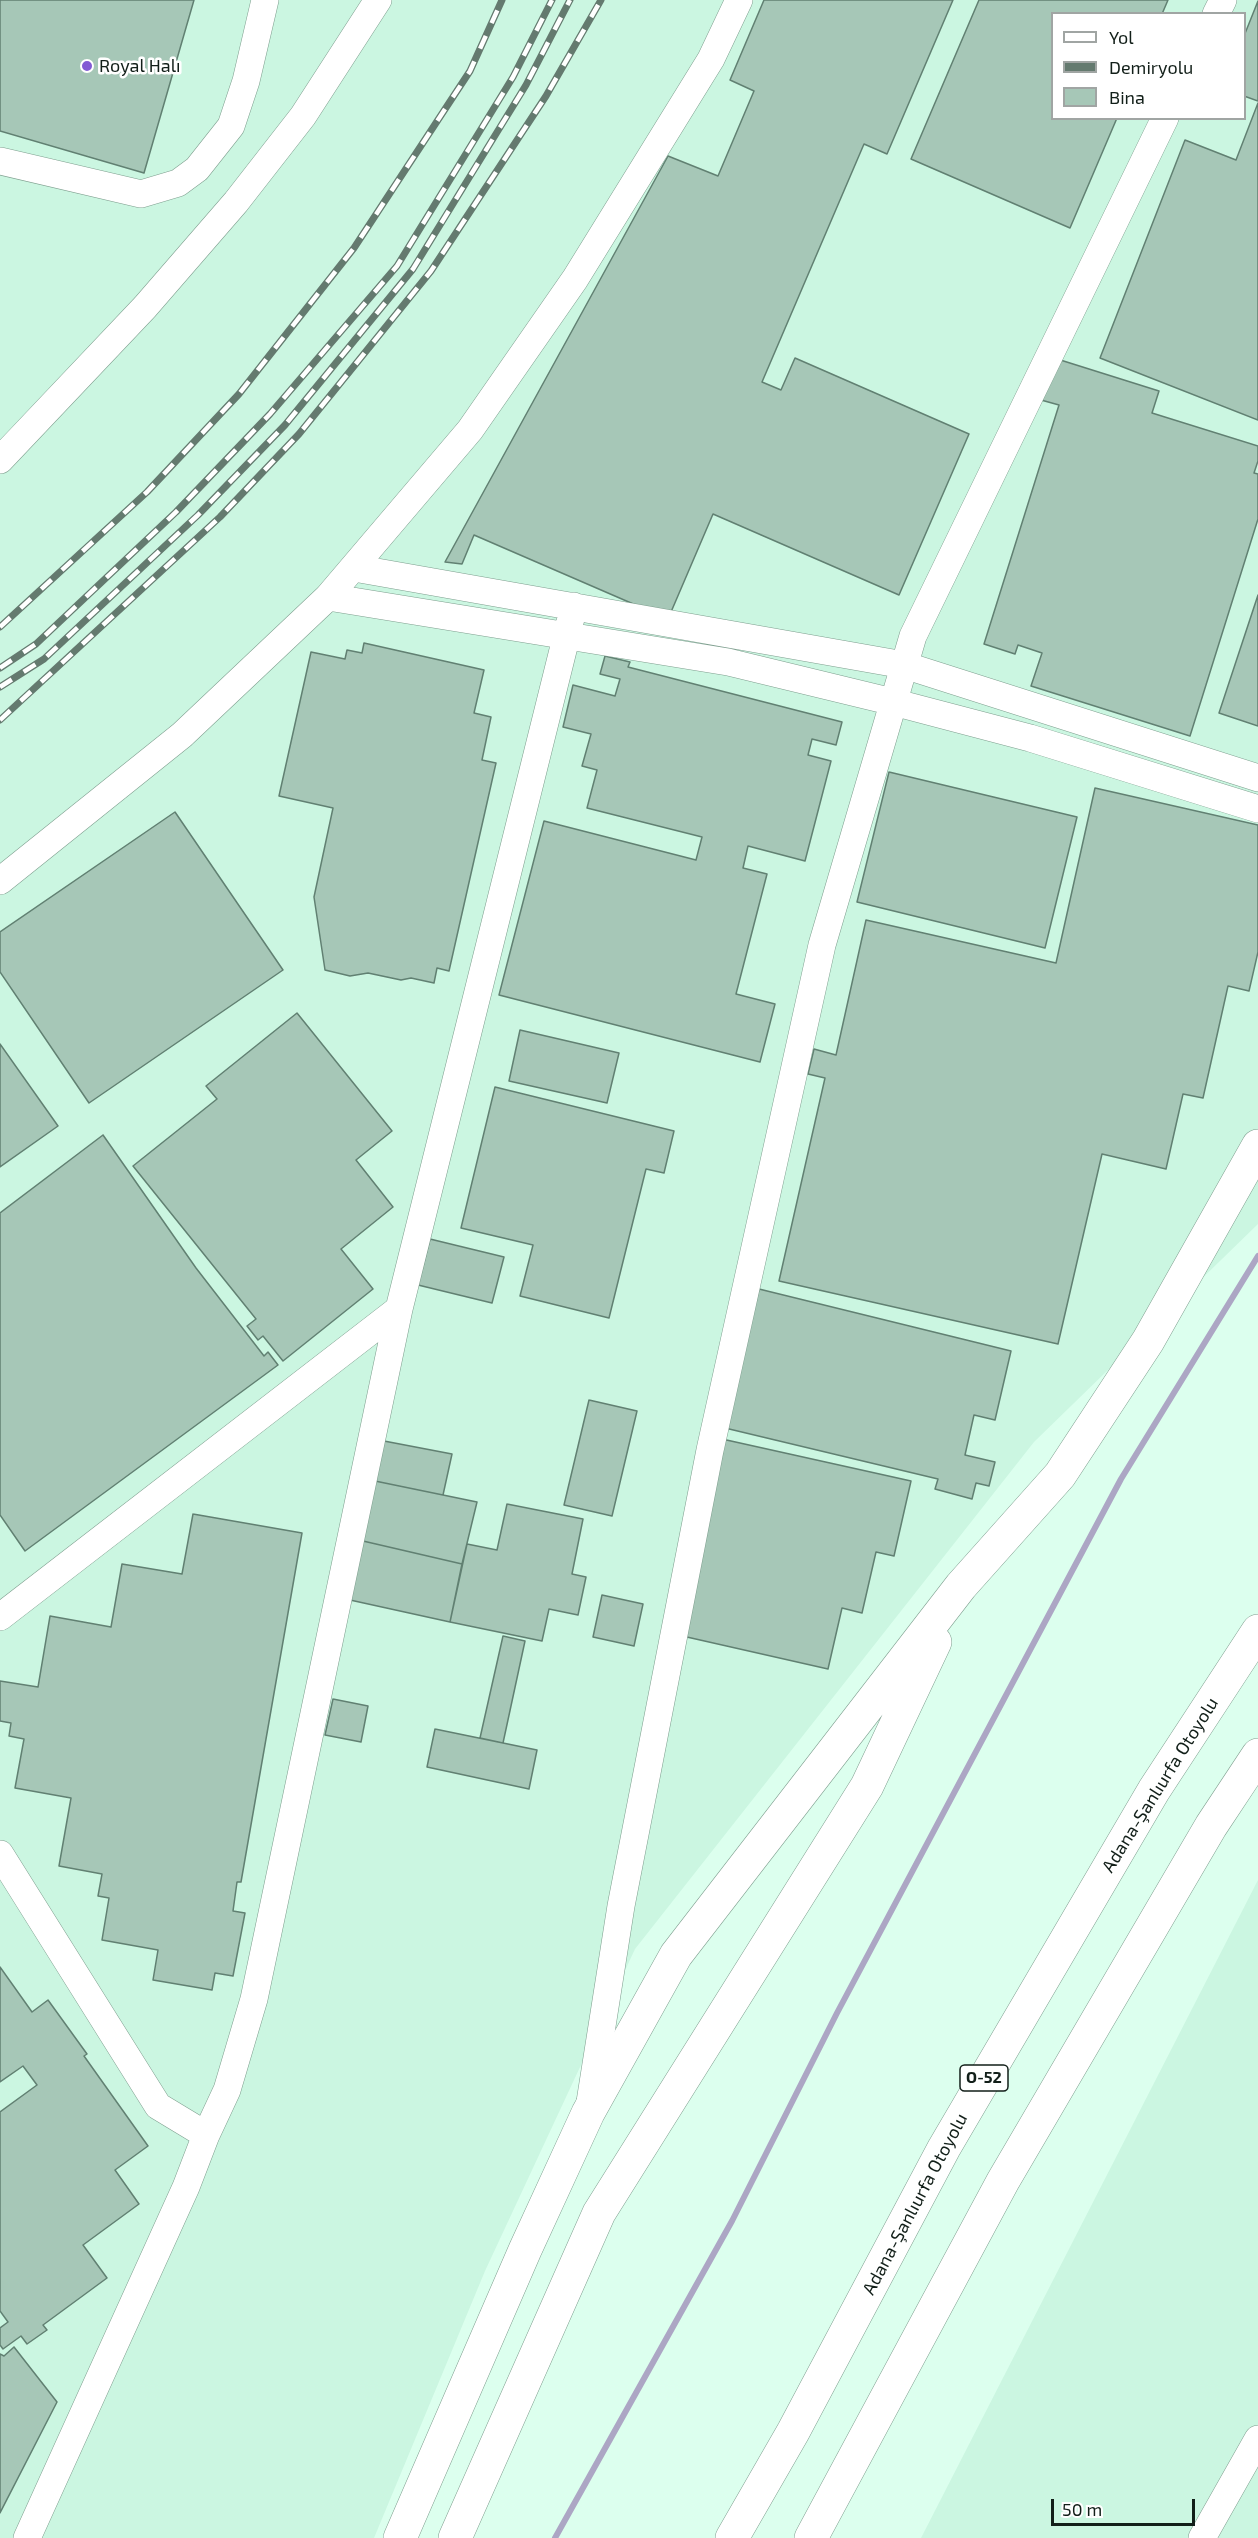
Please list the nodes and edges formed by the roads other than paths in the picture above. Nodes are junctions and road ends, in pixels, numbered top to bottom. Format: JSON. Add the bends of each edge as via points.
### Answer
{"nodes":[{"id":1,"x":265,"y":0,"type":"edge"},
{"id":2,"x":378,"y":0,"type":"edge"},
{"id":3,"x":739,"y":0,"type":"edge"},
{"id":4,"x":1164,"y":120,"type":"edge"},
{"id":5,"x":0,"y":161,"type":"edge"},
{"id":6,"x":0,"y":460,"type":"edge"},
{"id":7,"x":354,"y":568,"type":"junction"},
{"id":8,"x":328,"y":597,"type":"junction"},
{"id":9,"x":573,"y":606,"type":"junction"},
{"id":10,"x":566,"y":634,"type":"junction"},
{"id":11,"x":904,"y":665,"type":"junction"},
{"id":12,"x":893,"y":702,"type":"junction"},
{"id":13,"x":1258,"y":778,"type":"edge"},
{"id":14,"x":1258,"y":809,"type":"edge"},
{"id":15,"x":0,"y":881,"type":"edge"},
{"id":16,"x":1258,"y":1146,"type":"edge"},
{"id":17,"x":399,"y":1308,"type":"junction"},
{"id":18,"x":961,"y":1586,"type":"junction"},
{"id":19,"x":0,"y":1617,"type":"edge"},
{"id":20,"x":1258,"y":1631,"type":"edge"},
{"id":21,"x":1258,"y":1755,"type":"edge"},
{"id":22,"x":0,"y":1854,"type":"edge"},
{"id":23,"x":588,"y":2113,"type":"junction"},
{"id":24,"x":206,"y":2135,"type":"junction"},
{"id":25,"x":1258,"y":2439,"type":"edge"},
{"id":26,"x":27,"y":2538,"type":"edge"},
{"id":27,"x":400,"y":2538,"type":"edge"},
{"id":28,"x":455,"y":2538,"type":"edge"},
{"id":29,"x":732,"y":2538,"type":"edge"},
{"id":30,"x":812,"y":2538,"type":"edge"},
{"id":31,"x":1202,"y":2538,"type":"edge"}],
"edges":[{"from":1,"to":5,"type":"street","via":[[231,126],[197,169],[178,183],[141,194]]},
{"from":2,"to":6,"type":"street","via":[[303,116],[236,202],[145,307]]},
{"from":3,"to":7,"type":"street","via":[[711,59],[575,279],[470,430]]},
{"from":4,"to":11,"type":"street","via":[[913,636]]},
{"from":7,"to":8,"type":"street"},
{"from":7,"to":9,"type":"street"},
{"from":8,"to":10,"type":"street"},
{"from":8,"to":15,"type":"street","via":[[182,735]]},
{"from":9,"to":10,"type":"street"},
{"from":9,"to":11,"type":"street"},
{"from":10,"to":12,"type":"street","via":[[728,662]]},
{"from":10,"to":17,"type":"street"},
{"from":11,"to":12,"type":"street"},
{"from":11,"to":13,"type":"street"},
{"from":12,"to":14,"type":"street","via":[[1030,738]]},
{"from":12,"to":23,"type":"street","via":[[822,945],[710,1450],[621,1906]]},
{"from":16,"to":18,"type":"main road","via":[[1148,1341],[1060,1475]]},
{"from":17,"to":19,"type":"street"},
{"from":17,"to":24,"type":"street","via":[[254,1999],[227,2090]]},
{"from":18,"to":23,"type":"main road","via":[[676,1955]]},
{"from":18,"to":28,"type":"main road","via":[[867,1786],[599,2213]]},
{"from":20,"to":29,"type":"main road","name":"Adana-Şanlıurfa Otoyolu","number":"O-52","via":[[1154,1790],[944,2148]]},
{"from":21,"to":30,"type":"main road","via":[[1211,1826],[1003,2181]]},
{"from":22,"to":24,"type":"street","via":[[158,2106]]},
{"from":23,"to":27,"type":"main road"},
{"from":24,"to":26,"type":"street"},
{"from":25,"to":31,"type":"street"}]}
